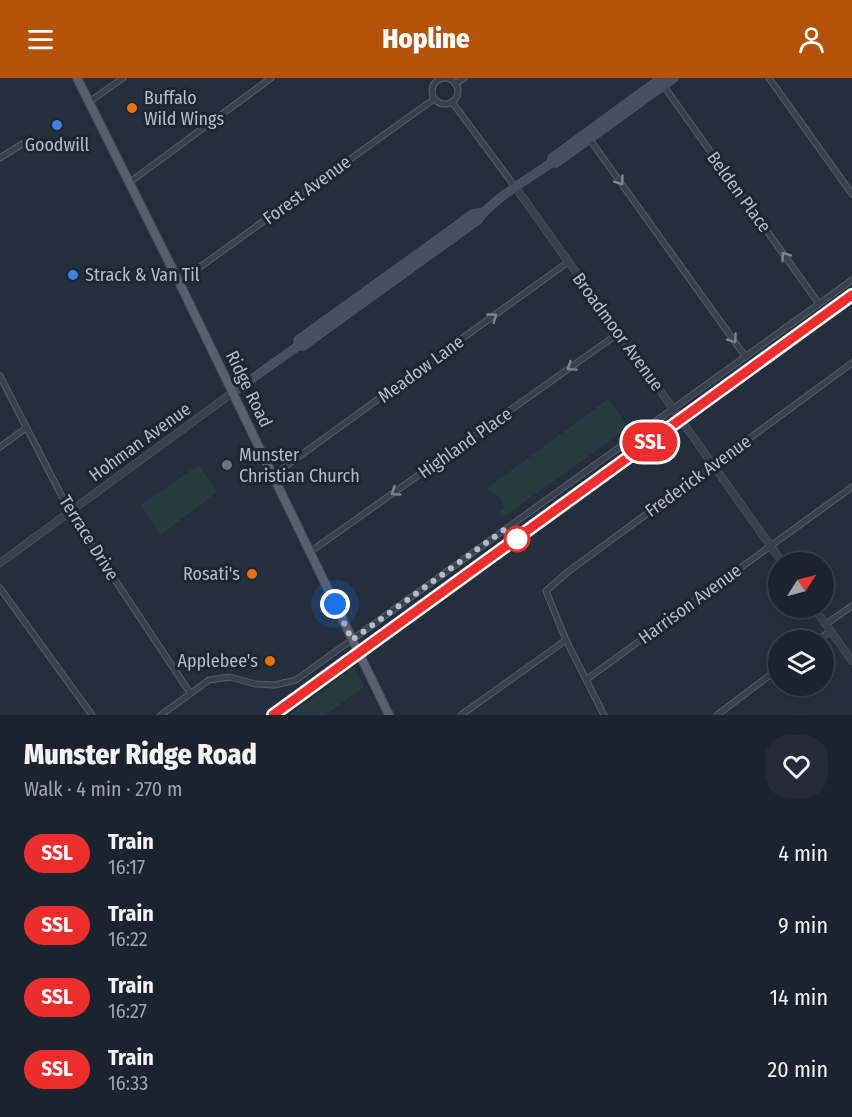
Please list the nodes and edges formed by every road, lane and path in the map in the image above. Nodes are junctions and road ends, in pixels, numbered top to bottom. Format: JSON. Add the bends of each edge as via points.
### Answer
{"nodes":[{"id":1,"x":77,"y":78,"type":"edge"},
{"id":2,"x":123,"y":78,"type":"edge"},
{"id":3,"x":271,"y":78,"type":"edge"},
{"id":4,"x":464,"y":78,"type":"edge"},
{"id":5,"x":674,"y":78,"type":"edge"},
{"id":6,"x":769,"y":78,"type":"edge"},
{"id":7,"x":437,"y":79,"type":"edge"},
{"id":8,"x":661,"y":81,"type":"edge"},
{"id":9,"x":455,"y":84,"type":"junction"},
{"id":10,"x":434,"y":99,"type":"junction"},
{"id":11,"x":89,"y":102,"type":"junction"},
{"id":12,"x":452,"y":102,"type":"junction"},
{"id":13,"x":588,"y":136,"type":"junction"},
{"id":14,"x":22,"y":144,"type":"dead end"},
{"id":15,"x":0,"y":158,"type":"edge"},
{"id":16,"x":130,"y":182,"type":"junction"},
{"id":17,"x":516,"y":188,"type":"junction"},
{"id":18,"x":852,"y":194,"type":"edge"},
{"id":19,"x":568,"y":262,"type":"junction"},
{"id":20,"x":852,"y":280,"type":"edge"},
{"id":21,"x":179,"y":282,"type":"junction"},
{"id":22,"x":819,"y":304,"type":"junction"},
{"id":23,"x":619,"y":333,"type":"junction"},
{"id":24,"x":745,"y":356,"type":"junction"},
{"id":25,"x":852,"y":363,"type":"edge"},
{"id":26,"x":0,"y":376,"type":"edge"},
{"id":27,"x":232,"y":393,"type":"junction"},
{"id":28,"x":673,"y":409,"type":"junction"},
{"id":29,"x":26,"y":428,"type":"junction"},
{"id":30,"x":0,"y":447,"type":"edge"},
{"id":31,"x":713,"y":465,"type":"junction"},
{"id":32,"x":272,"y":476,"type":"junction"},
{"id":33,"x":852,"y":487,"type":"edge"},
{"id":34,"x":70,"y":512,"type":"junction"},
{"id":35,"x":770,"y":546,"type":"junction"},
{"id":36,"x":310,"y":552,"type":"junction"},
{"id":37,"x":774,"y":552,"type":"edge"},
{"id":38,"x":0,"y":563,"type":"edge"},
{"id":39,"x":0,"y":588,"type":"edge"},
{"id":40,"x":852,"y":606,"type":"edge"},
{"id":41,"x":821,"y":618,"type":"edge"},
{"id":42,"x":828,"y":628,"type":"junction"},
{"id":43,"x":352,"y":640,"type":"junction"},
{"id":44,"x":566,"y":640,"type":"junction"},
{"id":45,"x":852,"y":661,"type":"edge"},
{"id":46,"x":768,"y":677,"type":"edge"},
{"id":47,"x":587,"y":679,"type":"junction"},
{"id":48,"x":190,"y":693,"type":"junction"},
{"id":49,"x":92,"y":715,"type":"edge"},
{"id":50,"x":160,"y":715,"type":"edge"},
{"id":51,"x":389,"y":715,"type":"edge"},
{"id":52,"x":461,"y":715,"type":"edge"},
{"id":53,"x":603,"y":715,"type":"edge"},
{"id":54,"x":717,"y":715,"type":"edge"}],
"edges":[{"from":1,"to":11,"type":"main road","name":"Ridge Road"},
{"from":2,"to":11,"type":"street"},
{"from":3,"to":16,"type":"street"},
{"from":4,"to":9,"type":"street"},
{"from":5,"to":8,"type":"main road","name":"Hohman Avenue"},
{"from":6,"to":18,"type":"street"},
{"from":7,"to":9,"type":"street","via":[[449,79]]},
{"from":7,"to":10,"type":"street","via":[[432,91]]},
{"from":8,"to":13,"type":"main road","name":"Hohman Avenue"},
{"from":22,"to":8,"type":"street","name":"Belden Place","one_way":true},
{"from":9,"to":12,"type":"street","via":[[457,95]]},
{"from":10,"to":12,"type":"street","via":[[443,104]]},
{"from":10,"to":21,"type":"street","name":"Forest Avenue"},
{"from":11,"to":16,"type":"main road","name":"Ridge Road"},
{"from":12,"to":17,"type":"street","name":"Broadmoor Avenue"},
{"from":13,"to":17,"type":"main road","name":"Hohman Avenue","via":[[552,158],[551,163]]},
{"from":13,"to":24,"type":"street","one_way":true},
{"from":14,"to":15,"type":"street"},
{"from":16,"to":21,"type":"main road","name":"Ridge Road"},
{"from":17,"to":19,"type":"street","name":"Broadmoor Avenue"},
{"from":17,"to":27,"type":"main road","name":"Hohman Avenue","via":[[483,212],[473,214],[298,340],[298,346]]},
{"from":19,"to":23,"type":"street","name":"Broadmoor Avenue"},
{"from":32,"to":19,"type":"street","name":"Meadow Lane","one_way":true},
{"from":20,"to":22,"type":"street"},
{"from":21,"to":27,"type":"main road","name":"Ridge Road"},
{"from":22,"to":24,"type":"street"},
{"from":23,"to":28,"type":"street","name":"Broadmoor Avenue"},
{"from":23,"to":36,"type":"street","name":"Highland Place","one_way":true},
{"from":24,"to":28,"type":"street"},
{"from":25,"to":31,"type":"street","name":"Frederick Avenue"},
{"from":26,"to":29,"type":"street","name":"Terrace Drive"},
{"from":27,"to":32,"type":"main road","name":"Ridge Road"},
{"from":27,"to":34,"type":"street","name":"Hohman Avenue"},
{"from":28,"to":31,"type":"street","name":"Broadmoor Avenue"},
{"from":28,"to":43,"type":"street"},
{"from":29,"to":30,"type":"street"},
{"from":29,"to":34,"type":"street","name":"Terrace Drive"},
{"from":31,"to":35,"type":"street","name":"Broadmoor Avenue"},
{"from":31,"to":44,"type":"street","name":"Frederick Avenue","via":[[546,591]]},
{"from":32,"to":36,"type":"main road","name":"Ridge Road"},
{"from":33,"to":35,"type":"street","name":"Harrison Avenue"},
{"from":34,"to":38,"type":"street","name":"Hohman Avenue"},
{"from":34,"to":48,"type":"street","name":"Terrace Drive"},
{"from":35,"to":37,"type":"street","name":"Broadmoor Avenue"},
{"from":35,"to":47,"type":"street","name":"Harrison Avenue"},
{"from":36,"to":43,"type":"main road","name":"Ridge Road"},
{"from":39,"to":49,"type":"street"},
{"from":40,"to":42,"type":"street"},
{"from":41,"to":42,"type":"street"},
{"from":42,"to":45,"type":"street"},
{"from":43,"to":48,"type":"street","via":[[296,680],[275,685],[230,677],[209,680]]},
{"from":43,"to":51,"type":"main road","name":"Ridge Road"},
{"from":44,"to":47,"type":"street"},
{"from":44,"to":52,"type":"street"},
{"from":46,"to":54,"type":"street"},
{"from":47,"to":53,"type":"street"},
{"from":48,"to":50,"type":"street"}]}
